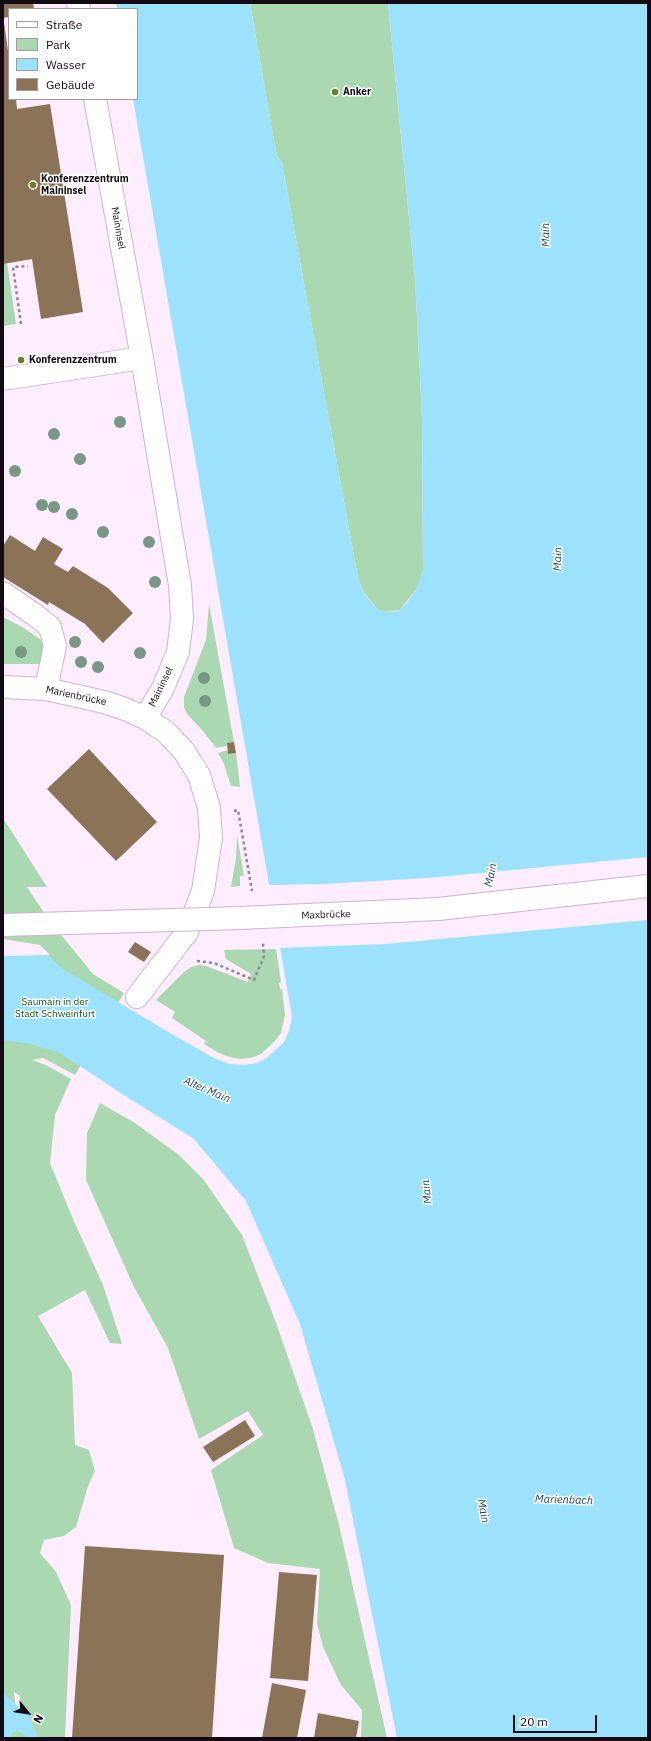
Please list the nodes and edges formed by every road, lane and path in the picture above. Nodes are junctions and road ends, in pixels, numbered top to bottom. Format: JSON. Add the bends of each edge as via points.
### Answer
{"nodes":[{"id":1,"x":95,"y":100,"type":"edge"},
{"id":2,"x":28,"y":266,"type":"dead end"},
{"id":3,"x":21,"y":324,"type":"dead end"},
{"id":4,"x":142,"y":358,"type":"junction"},
{"id":5,"x":3,"y":379,"type":"edge"},
{"id":6,"x":3,"y":593,"type":"edge"},
{"id":7,"x":3,"y":687,"type":"edge"},
{"id":8,"x":46,"y":689,"type":"junction"},
{"id":9,"x":145,"y":718,"type":"junction"},
{"id":10,"x":239,"y":815,"type":"dead end"},
{"id":11,"x":648,"y":886,"type":"edge"},
{"id":12,"x":252,"y":893,"type":"dead end"},
{"id":13,"x":3,"y":925,"type":"edge"},
{"id":14,"x":263,"y":943,"type":"dead end"},
{"id":15,"x":234,"y":970,"type":"dead end"},
{"id":16,"x":137,"y":997,"type":"dead end"}],
"edges":[{"from":1,"to":4,"type":"street","name":"Maininsel"},
{"from":2,"to":3,"type":"path","via":[[13,267]]},
{"from":4,"to":5,"type":"street"},
{"from":4,"to":9,"type":"street","name":"Maininsel","via":[[180,585],[182,619],[178,652],[163,688]]},
{"from":6,"to":8,"type":"street","via":[[50,627],[55,646]]},
{"from":7,"to":8,"type":"street","name":"Marienbrücke"},
{"from":8,"to":9,"type":"street","name":"Marienbrücke","via":[[104,702]]},
{"from":9,"to":16,"type":"street","name":"Maininsel","via":[[166,732],[184,751],[200,775],[209,808],[211,838],[203,891],[187,932]]},
{"from":10,"to":12,"type":"path"},
{"from":11,"to":13,"type":"street","name":"Maxbrücke","bridge":true,"via":[[430,909]]},
{"from":14,"to":15,"type":"path","via":[[264,956],[254,980]]}]}
